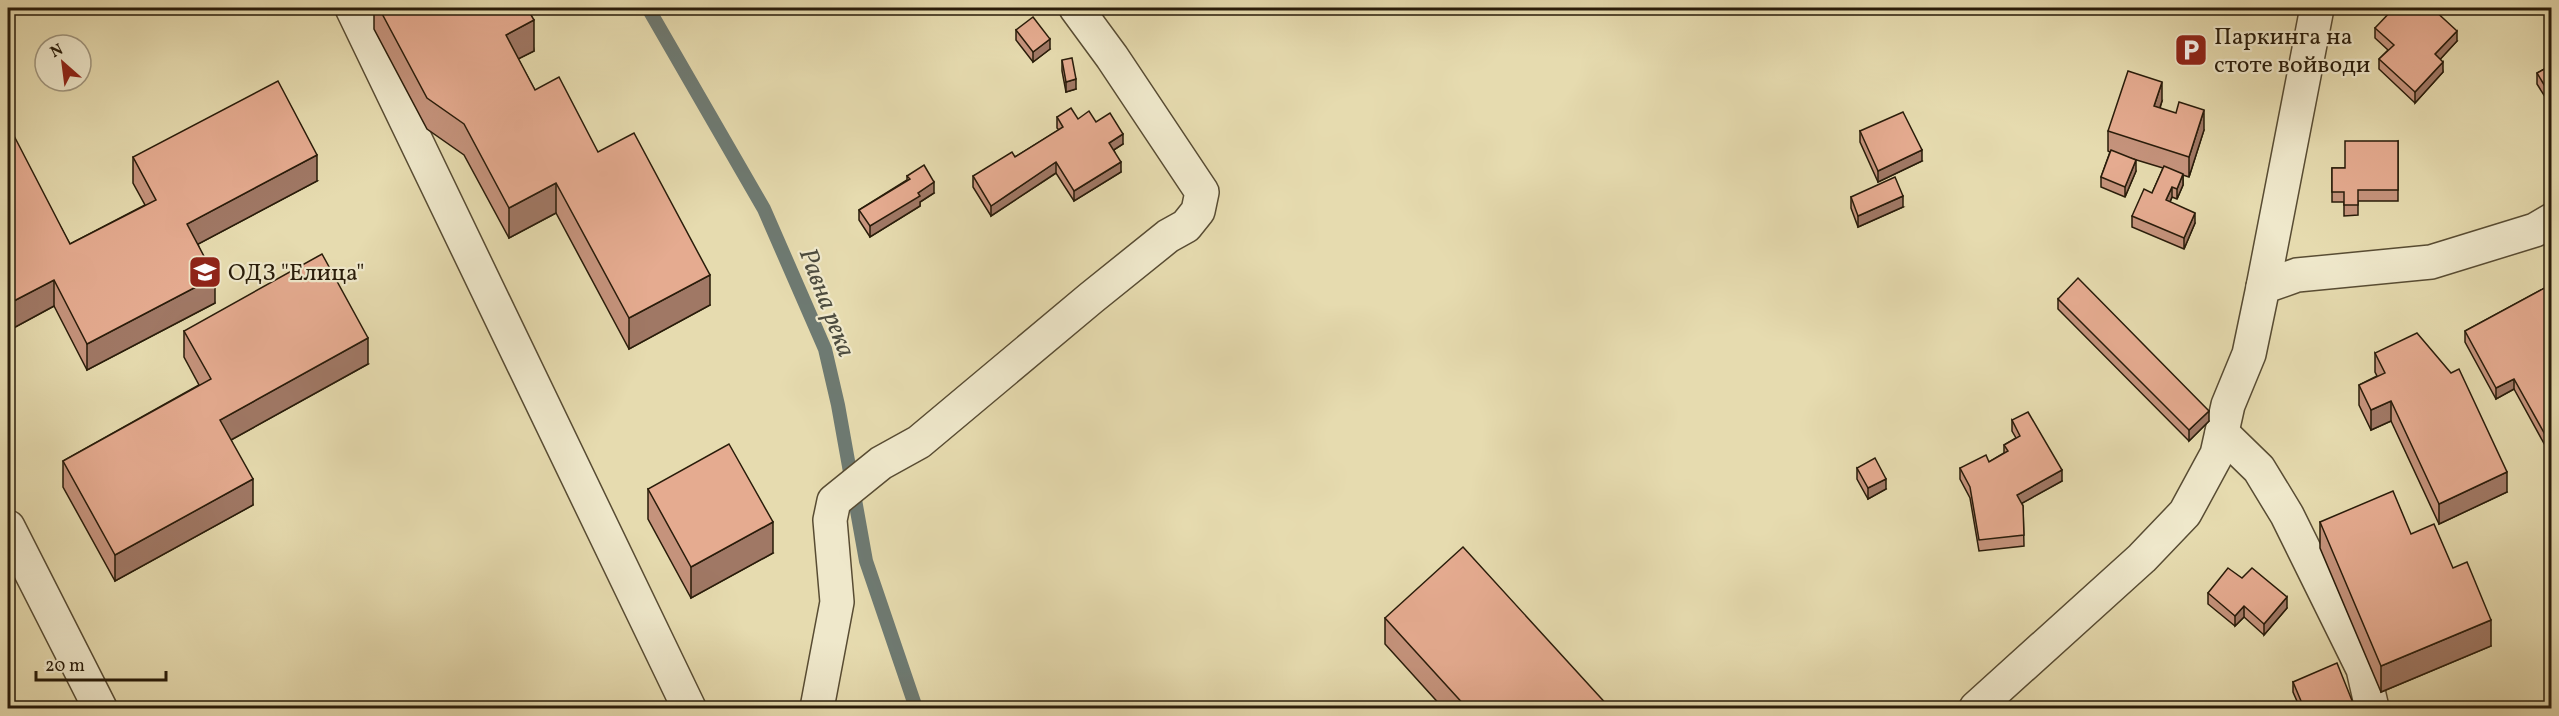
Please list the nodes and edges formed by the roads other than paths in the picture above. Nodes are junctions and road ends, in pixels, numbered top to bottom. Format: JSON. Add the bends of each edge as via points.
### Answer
{"nodes":[{"id":1,"x":352,"y":8,"type":"edge"},
{"id":2,"x":1076,"y":8,"type":"edge"},
{"id":3,"x":2317,"y":8,"type":"edge"},
{"id":4,"x":2552,"y":220,"type":"edge"},
{"id":5,"x":2263,"y":286,"type":"junction"},
{"id":6,"x":2222,"y":433,"type":"junction"},
{"id":7,"x":8,"y":527,"type":"edge"},
{"id":8,"x":100,"y":708,"type":"edge"},
{"id":9,"x":689,"y":708,"type":"edge"},
{"id":10,"x":817,"y":708,"type":"edge"},
{"id":11,"x":1976,"y":708,"type":"edge"},
{"id":12,"x":2372,"y":708,"type":"edge"}],
"edges":[{"from":1,"to":9,"type":"street"},
{"from":2,"to":10,"type":"street","via":[[1202,192],[1198,211],[1186,226],[1117,277],[919,442],[881,463],[834,501],[830,520],[837,602]]},
{"from":3,"to":5,"type":"street"},
{"from":4,"to":5,"type":"street","via":[[2535,230],[2431,262],[2297,275]]},
{"from":5,"to":6,"type":"street","via":[[2249,354],[2228,405]]},
{"from":6,"to":11,"type":"street","via":[[2217,454],[2185,513],[2142,558]]},
{"from":6,"to":12,"type":"street","via":[[2259,469],[2287,515],[2363,669]]},
{"from":7,"to":8,"type":"street"}]}
